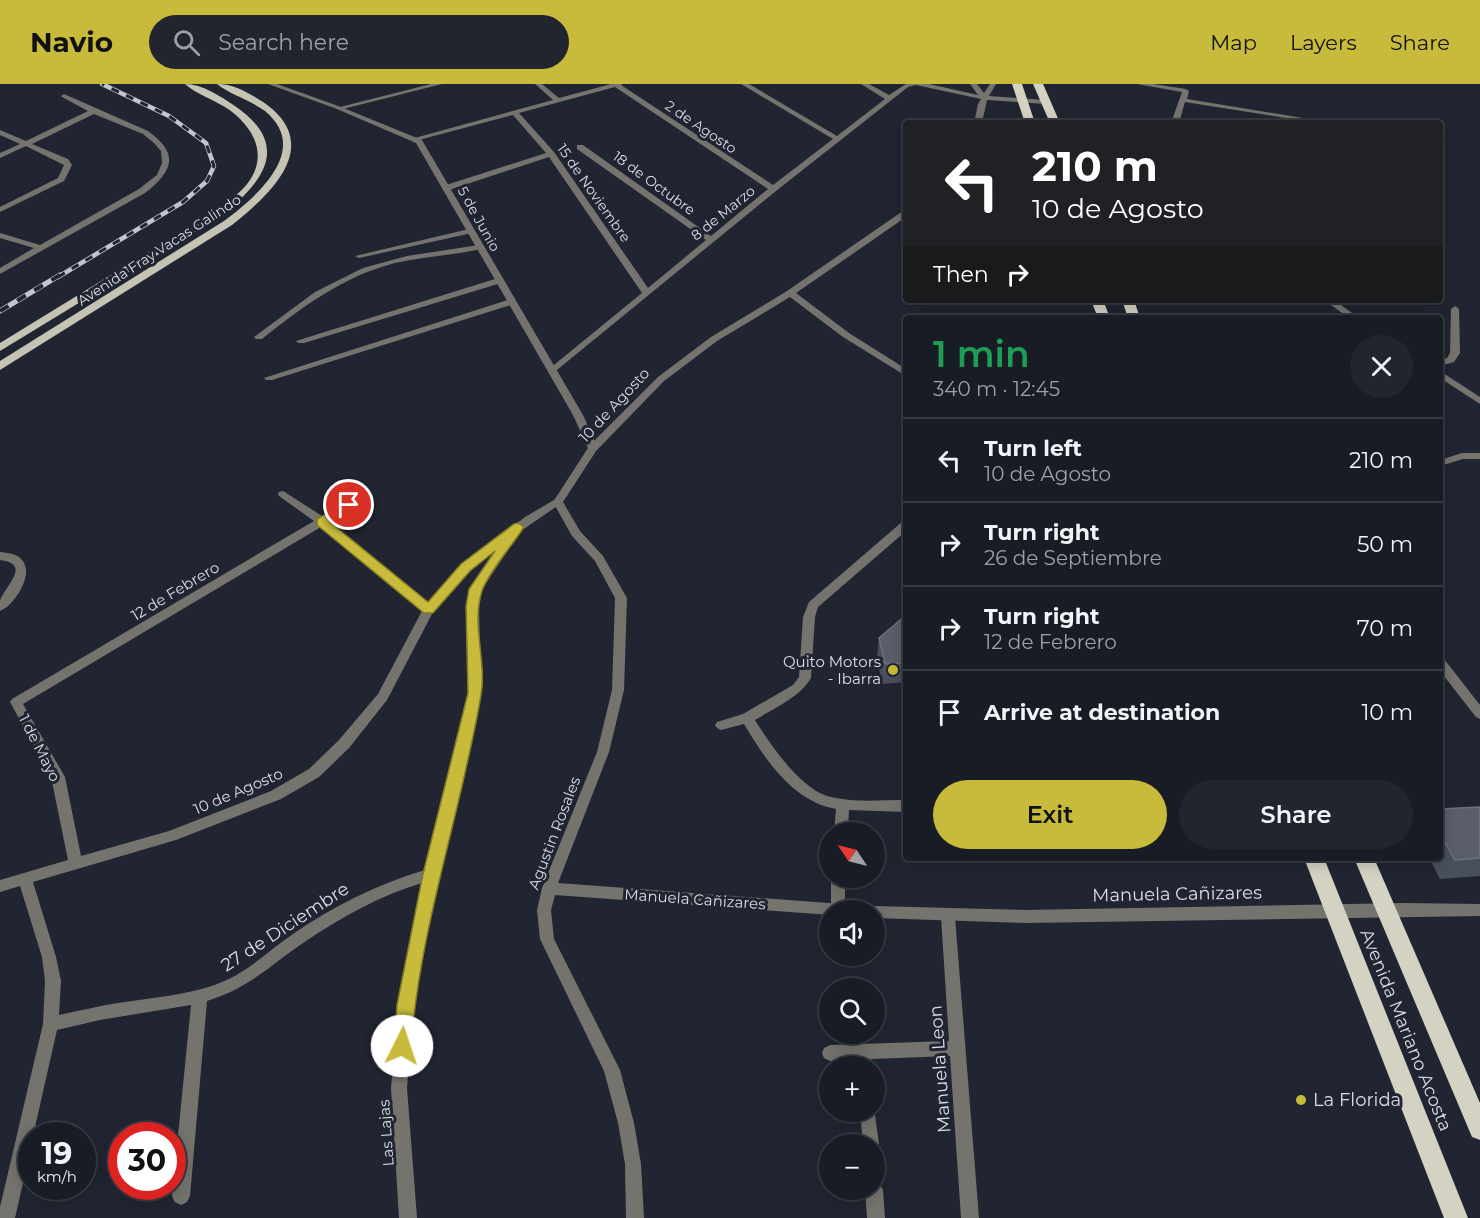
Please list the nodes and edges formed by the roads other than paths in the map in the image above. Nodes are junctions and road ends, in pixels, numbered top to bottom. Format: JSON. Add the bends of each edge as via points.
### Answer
{"nodes":[{"id":1,"x":189,"y":84,"type":"edge"},
{"id":2,"x":221,"y":84,"type":"edge"},
{"id":3,"x":271,"y":84,"type":"edge"},
{"id":4,"x":400,"y":84,"type":"edge"},
{"id":5,"x":439,"y":84,"type":"edge"},
{"id":6,"x":538,"y":84,"type":"edge"},
{"id":7,"x":617,"y":84,"type":"edge"},
{"id":8,"x":744,"y":84,"type":"edge"},
{"id":9,"x":864,"y":84,"type":"edge"},
{"id":10,"x":917,"y":84,"type":"edge"},
{"id":11,"x":973,"y":84,"type":"edge"},
{"id":12,"x":993,"y":84,"type":"edge"},
{"id":13,"x":1017,"y":84,"type":"edge"},
{"id":14,"x":1038,"y":84,"type":"edge"},
{"id":15,"x":1140,"y":84,"type":"edge"},
{"id":16,"x":1187,"y":88,"type":"edge"},
{"id":17,"x":409,"y":91,"type":"junction"},
{"id":18,"x":64,"y":96,"type":"dead end"},
{"id":19,"x":889,"y":98,"type":"junction"},
{"id":20,"x":985,"y":98,"type":"junction"},
{"id":21,"x":1183,"y":100,"type":"junction"},
{"id":22,"x":559,"y":101,"type":"junction"},
{"id":23,"x":1022,"y":102,"type":"junction"},
{"id":24,"x":1046,"y":102,"type":"junction"},
{"id":25,"x":339,"y":108,"type":"junction"},
{"id":26,"x":94,"y":111,"type":"junction"},
{"id":27,"x":516,"y":114,"type":"junction"},
{"id":28,"x":979,"y":120,"type":"edge"},
{"id":29,"x":1029,"y":120,"type":"edge"},
{"id":30,"x":1054,"y":120,"type":"edge"},
{"id":31,"x":1176,"y":120,"type":"edge"},
{"id":32,"x":1311,"y":120,"type":"dead end"},
{"id":33,"x":0,"y":132,"type":"edge"},
{"id":34,"x":415,"y":139,"type":"junction"},
{"id":35,"x":838,"y":139,"type":"junction"},
{"id":36,"x":26,"y":144,"type":"junction"},
{"id":37,"x":580,"y":147,"type":"dead end"},
{"id":38,"x":551,"y":154,"type":"junction"},
{"id":39,"x":0,"y":156,"type":"edge"},
{"id":40,"x":446,"y":188,"type":"junction"},
{"id":41,"x":773,"y":189,"type":"junction"},
{"id":42,"x":0,"y":210,"type":"edge"},
{"id":43,"x":903,"y":215,"type":"edge"},
{"id":44,"x":468,"y":231,"type":"junction"},
{"id":45,"x":0,"y":235,"type":"edge"},
{"id":46,"x":711,"y":240,"type":"junction"},
{"id":47,"x":479,"y":247,"type":"junction"},
{"id":48,"x":40,"y":248,"type":"junction"},
{"id":49,"x":359,"y":256,"type":"dead end"},
{"id":50,"x":0,"y":271,"type":"edge"},
{"id":51,"x":498,"y":281,"type":"junction"},
{"id":52,"x":646,"y":292,"type":"junction"},
{"id":53,"x":790,"y":293,"type":"junction"},
{"id":54,"x":511,"y":302,"type":"junction"},
{"id":55,"x":1332,"y":303,"type":"edge"},
{"id":56,"x":1455,"y":309,"type":"dead end"},
{"id":57,"x":1350,"y":315,"type":"edge"},
{"id":58,"x":260,"y":336,"type":"dead end"},
{"id":59,"x":301,"y":341,"type":"dead end"},
{"id":60,"x":0,"y":348,"type":"edge"},
{"id":61,"x":1443,"y":362,"type":"edge"},
{"id":62,"x":0,"y":366,"type":"edge"},
{"id":63,"x":552,"y":370,"type":"junction"},
{"id":64,"x":903,"y":371,"type":"edge"},
{"id":65,"x":1443,"y":376,"type":"edge"},
{"id":66,"x":269,"y":378,"type":"dead end"},
{"id":67,"x":1480,"y":400,"type":"edge"},
{"id":68,"x":593,"y":448,"type":"junction"},
{"id":69,"x":1480,"y":456,"type":"edge"},
{"id":70,"x":1443,"y":462,"type":"edge"},
{"id":71,"x":283,"y":494,"type":"dead end"},
{"id":72,"x":558,"y":502,"type":"junction"},
{"id":73,"x":349,"y":505,"type":"dead end"},
{"id":74,"x":322,"y":522,"type":"junction"},
{"id":75,"x":518,"y":527,"type":"junction"},
{"id":76,"x":903,"y":528,"type":"edge"},
{"id":77,"x":0,"y":556,"type":"edge"},
{"id":78,"x":0,"y":607,"type":"edge"},
{"id":79,"x":428,"y":610,"type":"junction"},
{"id":80,"x":1443,"y":666,"type":"edge"},
{"id":81,"x":16,"y":702,"type":"joint"},
{"id":82,"x":1480,"y":714,"type":"edge"},
{"id":83,"x":747,"y":718,"type":"junction"},
{"id":84,"x":721,"y":725,"type":"dead end"},
{"id":85,"x":843,"y":803,"type":"junction"},
{"id":86,"x":903,"y":806,"type":"edge"},
{"id":87,"x":842,"y":822,"type":"edge"},
{"id":88,"x":1315,"y":861,"type":"edge"},
{"id":89,"x":1365,"y":861,"type":"edge"},
{"id":90,"x":76,"y":865,"type":"junction"},
{"id":91,"x":431,"y":874,"type":"junction"},
{"id":92,"x":25,"y":879,"type":"junction"},
{"id":93,"x":0,"y":886,"type":"edge"},
{"id":94,"x":549,"y":888,"type":"junction"},
{"id":95,"x":819,"y":908,"type":"edge"},
{"id":96,"x":1385,"y":908,"type":"junction"},
{"id":97,"x":1334,"y":909,"type":"junction"},
{"id":98,"x":1480,"y":910,"type":"edge"},
{"id":99,"x":885,"y":913,"type":"edge"},
{"id":100,"x":948,"y":916,"type":"junction"},
{"id":101,"x":201,"y":995,"type":"junction"},
{"id":102,"x":51,"y":1024,"type":"junction"},
{"id":103,"x":958,"y":1048,"type":"junction"},
{"id":104,"x":830,"y":1053,"type":"dead end"},
{"id":105,"x":847,"y":1056,"type":"edge"},
{"id":106,"x":885,"y":1057,"type":"edge"},
{"id":107,"x":1480,"y":1129,"type":"edge"},
{"id":108,"x":186,"y":1146,"type":"edge"},
{"id":109,"x":875,"y":1200,"type":"edge"},
{"id":110,"x":6,"y":1218,"type":"edge"},
{"id":111,"x":408,"y":1218,"type":"edge"},
{"id":112,"x":635,"y":1218,"type":"edge"},
{"id":113,"x":876,"y":1218,"type":"edge"},
{"id":114,"x":970,"y":1218,"type":"edge"},
{"id":115,"x":1456,"y":1218,"type":"edge"}],
"edges":[{"from":1,"to":60,"type":"main road","name":"Avenida Fray Vacas Galindo","via":[[230,105],[261,137],[263,157],[255,180],[211,218]]},
{"from":2,"to":62,"type":"main road","name":"Avenida Fray Vacas Galindo","via":[[260,104],[283,128],[288,142],[285,162],[273,183],[253,205],[228,223]]},
{"from":3,"to":25,"type":"street"},
{"from":4,"to":17,"type":"street"},
{"from":5,"to":17,"type":"street"},
{"from":6,"to":22,"type":"street"},
{"from":7,"to":22,"type":"street"},
{"from":7,"to":41,"type":"street","name":"2 de Agosto"},
{"from":8,"to":35,"type":"street"},
{"from":9,"to":19,"type":"street"},
{"from":10,"to":19,"type":"street","name":"8 de Marzo","via":[[906,86]]},
{"from":10,"to":20,"type":"street","name":"8 de Marzo"},
{"from":11,"to":20,"type":"street"},
{"from":12,"to":20,"type":"street"},
{"from":13,"to":23,"type":"highway"},
{"from":14,"to":24,"type":"highway"},
{"from":15,"to":16,"type":"street"},
{"from":16,"to":21,"type":"street"},
{"from":17,"to":25,"type":"street"},
{"from":18,"to":26,"type":"street"},
{"from":19,"to":35,"type":"street","name":"8 de Marzo"},
{"from":20,"to":23,"type":"street","name":"8 de Marzo"},
{"from":20,"to":28,"type":"street"},
{"from":21,"to":31,"type":"street"},
{"from":21,"to":32,"type":"street"},
{"from":22,"to":27,"type":"street"},
{"from":23,"to":24,"type":"street","name":"8 de Marzo"},
{"from":23,"to":29,"type":"highway"},
{"from":24,"to":30,"type":"highway"},
{"from":25,"to":34,"type":"street"},
{"from":26,"to":36,"type":"street"},
{"from":26,"to":48,"type":"street","via":[[134,125],[153,137],[163,149],[165,165],[160,176],[142,191]]},
{"from":27,"to":34,"type":"street"},
{"from":27,"to":38,"type":"street","name":"15 de Noviembre"},
{"from":33,"to":36,"type":"street"},
{"from":34,"to":40,"type":"street","name":"5 de Junio"},
{"from":35,"to":41,"type":"street","name":"8 de Marzo"},
{"from":36,"to":39,"type":"street"},
{"from":36,"to":42,"type":"street","via":[[65,161],[68,170],[61,179]]},
{"from":37,"to":46,"type":"street","name":"18 de Octubre"},
{"from":38,"to":40,"type":"street"},
{"from":38,"to":52,"type":"street","name":"15 de Noviembre"},
{"from":40,"to":44,"type":"street","name":"5 de Junio"},
{"from":41,"to":46,"type":"street","name":"8 de Marzo"},
{"from":43,"to":53,"type":"street","name":"10 de Agosto"},
{"from":44,"to":47,"type":"street","name":"5 de Junio"},
{"from":44,"to":49,"type":"street"},
{"from":45,"to":48,"type":"street"},
{"from":46,"to":52,"type":"street","name":"8 de Marzo"},
{"from":47,"to":51,"type":"street","name":"5 de Junio"},
{"from":47,"to":58,"type":"street","via":[[384,264],[362,272],[335,283]]},
{"from":48,"to":50,"type":"street"},
{"from":51,"to":54,"type":"street","name":"5 de Junio"},
{"from":51,"to":59,"type":"street"},
{"from":52,"to":63,"type":"street","name":"8 de Marzo"},
{"from":53,"to":64,"type":"street"},
{"from":53,"to":68,"type":"street","name":"10 de Agosto","via":[[714,339],[661,379]]},
{"from":54,"to":63,"type":"street","name":"5 de Junio"},
{"from":54,"to":66,"type":"street"},
{"from":55,"to":57,"type":"street"},
{"from":56,"to":61,"type":"street","via":[[1455,353],[1451,360]]},
{"from":63,"to":68,"type":"street","name":"5 de Junio"},
{"from":65,"to":67,"type":"street"},
{"from":68,"to":72,"type":"street","name":"10 de Agosto"},
{"from":69,"to":70,"type":"street"},
{"from":71,"to":74,"type":"street"},
{"from":72,"to":75,"type":"street","name":"10 de Agosto"},
{"from":72,"to":94,"type":"street","name":"Agustin Rosales","via":[[576,533],[599,559],[621,598],[618,690],[603,752]]},
{"from":73,"to":74,"type":"street","name":"12 de Febrero"},
{"from":74,"to":79,"type":"street"},
{"from":74,"to":81,"type":"street","name":"12 de Febrero"},
{"from":75,"to":79,"type":"street","name":"10 de Agosto","via":[[466,567]]},
{"from":75,"to":91,"type":"street","name":"Las Lajas","via":[[476,589],[475,693]]},
{"from":76,"to":83,"type":"street","via":[[813,605],[805,678],[797,688]]},
{"from":77,"to":78,"type":"street","via":[[10,556],[19,562],[21,574],[13,594]]},
{"from":79,"to":90,"type":"street","name":"10 de Agosto","via":[[383,697],[314,773],[276,795],[181,832]]},
{"from":80,"to":82,"type":"street"},
{"from":81,"to":90,"type":"street","name":"1 de Mayo","via":[[58,777]]},
{"from":83,"to":84,"type":"street"},
{"from":83,"to":85,"type":"street","via":[[759,739],[808,794]]},
{"from":85,"to":86,"type":"street"},
{"from":85,"to":87,"type":"street"},
{"from":88,"to":97,"type":"highway","name":"Avenida Mariano Acosta"},
{"from":89,"to":96,"type":"highway","name":"Avenida Mariano Acosta"},
{"from":90,"to":92,"type":"street","name":"10 de Agosto"},
{"from":91,"to":101,"type":"street","name":"27 de Diciembre","via":[[400,882],[352,906],[299,937],[257,970],[225,988]]},
{"from":91,"to":111,"type":"street","name":"Las Lajas","via":[[406,1005],[399,1088]]},
{"from":92,"to":93,"type":"street","name":"10 de Agosto"},
{"from":92,"to":102,"type":"street","via":[[49,957]]},
{"from":94,"to":95,"type":"street","name":"Manuela Cañizares"},
{"from":94,"to":112,"type":"street","name":"Agustin Rosales","via":[[544,910],[547,939],[612,1070],[626,1123],[633,1164]]},
{"from":96,"to":97,"type":"street","name":"Manuela Cañizares"},
{"from":96,"to":98,"type":"street","name":"Manuela Cañizares"},
{"from":96,"to":107,"type":"highway","name":"Avenida Mariano Acosta"},
{"from":97,"to":100,"type":"street","name":"Manuela Cañizares","via":[[1246,914]]},
{"from":97,"to":115,"type":"highway","name":"Avenida Mariano Acosta"},
{"from":99,"to":100,"type":"street","name":"Manuela Cañizares"},
{"from":100,"to":103,"type":"street","name":"Manuela Leon"},
{"from":101,"to":102,"type":"street","name":"27 de Diciembre","via":[[160,1006]]},
{"from":101,"to":108,"type":"street"},
{"from":102,"to":110,"type":"street"},
{"from":103,"to":106,"type":"street"},
{"from":103,"to":114,"type":"street","name":"Manuela Leon"},
{"from":104,"to":105,"type":"street"},
{"from":109,"to":113,"type":"street"}]}
